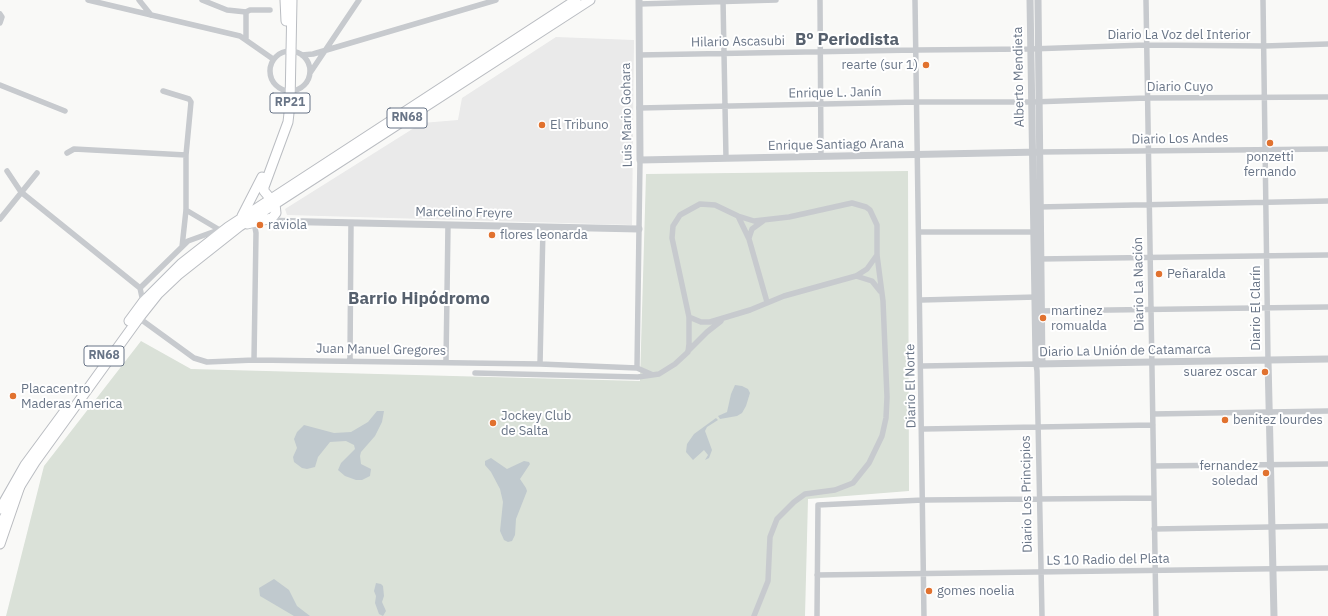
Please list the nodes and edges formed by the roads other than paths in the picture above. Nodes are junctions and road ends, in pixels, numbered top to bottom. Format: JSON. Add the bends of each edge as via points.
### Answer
{"nodes":[{"id":1,"x":88,"y":0,"type":"edge"},
{"id":2,"x":139,"y":0,"type":"edge"},
{"id":3,"x":202,"y":0,"type":"edge"},
{"id":4,"x":285,"y":0,"type":"edge"},
{"id":5,"x":292,"y":0,"type":"edge"},
{"id":6,"x":360,"y":0,"type":"edge"},
{"id":7,"x":496,"y":0,"type":"edge"},
{"id":8,"x":576,"y":0,"type":"edge"},
{"id":9,"x":590,"y":0,"type":"edge"},
{"id":10,"x":597,"y":0,"type":"edge"},
{"id":11,"x":723,"y":0,"type":"edge"},
{"id":12,"x":776,"y":0,"type":"edge"},
{"id":13,"x":820,"y":0,"type":"edge"},
{"id":14,"x":915,"y":0,"type":"edge"},
{"id":15,"x":1030,"y":0,"type":"edge"},
{"id":16,"x":1038,"y":0,"type":"edge"},
{"id":17,"x":1146,"y":0,"type":"edge"},
{"id":18,"x":1263,"y":0,"type":"edge"},
{"id":19,"x":637,"y":1,"type":"edge"},
{"id":20,"x":270,"y":10,"type":"dead end"},
{"id":21,"x":574,"y":10,"type":"junction"},
{"id":22,"x":246,"y":12,"type":"junction"},
{"id":23,"x":0,"y":14,"type":"edge"},
{"id":24,"x":151,"y":15,"type":"junction"},
{"id":25,"x":0,"y":23,"type":"edge"},
{"id":26,"x":246,"y":39,"type":"junction"},
{"id":27,"x":1328,"y":44,"type":"edge"},
{"id":28,"x":1146,"y":45,"type":"junction"},
{"id":29,"x":1264,"y":46,"type":"junction"},
{"id":30,"x":1038,"y":48,"type":"junction"},
{"id":31,"x":1030,"y":49,"type":"junction"},
{"id":32,"x":325,"y":50,"type":"junction"},
{"id":33,"x":916,"y":50,"type":"junction"},
{"id":34,"x":289,"y":51,"type":"junction"},
{"id":35,"x":821,"y":52,"type":"junction"},
{"id":36,"x":724,"y":53,"type":"junction"},
{"id":37,"x":302,"y":55,"type":"junction"},
{"id":38,"x":639,"y":55,"type":"junction"},
{"id":39,"x":273,"y":59,"type":"junction"},
{"id":40,"x":310,"y":72,"type":"junction"},
{"id":41,"x":0,"y":85,"type":"edge"},
{"id":42,"x":163,"y":91,"type":"dead end"},
{"id":43,"x":288,"y":91,"type":"junction"},
{"id":44,"x":1328,"y":97,"type":"edge"},
{"id":45,"x":1147,"y":98,"type":"junction"},
{"id":46,"x":1264,"y":98,"type":"junction"},
{"id":47,"x":917,"y":102,"type":"junction"},
{"id":48,"x":1035,"y":102,"type":"junction"},
{"id":49,"x":821,"y":105,"type":"junction"},
{"id":50,"x":724,"y":106,"type":"junction"},
{"id":51,"x":639,"y":108,"type":"junction"},
{"id":52,"x":65,"y":111,"type":"dead end"},
{"id":53,"x":1328,"y":149,"type":"edge"},
{"id":54,"x":1265,"y":150,"type":"junction"},
{"id":55,"x":1148,"y":151,"type":"junction"},
{"id":56,"x":67,"y":153,"type":"dead end"},
{"id":57,"x":1037,"y":153,"type":"junction"},
{"id":58,"x":186,"y":155,"type":"junction"},
{"id":59,"x":821,"y":156,"type":"junction"},
{"id":60,"x":918,"y":156,"type":"junction"},
{"id":61,"x":726,"y":158,"type":"junction"},
{"id":62,"x":640,"y":160,"type":"junction"},
{"id":63,"x":7,"y":171,"type":"dead end"},
{"id":64,"x":37,"y":173,"type":"dead end"},
{"id":65,"x":21,"y":192,"type":"junction"},
{"id":66,"x":1266,"y":202,"type":"junction"},
{"id":67,"x":1328,"y":202,"type":"edge"},
{"id":68,"x":274,"y":204,"type":"junction"},
{"id":69,"x":1149,"y":204,"type":"junction"},
{"id":70,"x":249,"y":205,"type":"junction"},
{"id":71,"x":1037,"y":207,"type":"junction"},
{"id":72,"x":186,"y":210,"type":"junction"},
{"id":73,"x":738,"y":216,"type":"junction"},
{"id":74,"x":0,"y":219,"type":"edge"},
{"id":75,"x":264,"y":220,"type":"junction"},
{"id":76,"x":288,"y":221,"type":"junction"},
{"id":77,"x":763,"y":221,"type":"junction"},
{"id":78,"x":254,"y":222,"type":"junction"},
{"id":79,"x":240,"y":223,"type":"junction"},
{"id":80,"x":351,"y":223,"type":"junction"},
{"id":81,"x":448,"y":225,"type":"junction"},
{"id":82,"x":543,"y":227,"type":"junction"},
{"id":83,"x":228,"y":228,"type":"junction"},
{"id":84,"x":218,"y":229,"type":"junction"},
{"id":85,"x":639,"y":229,"type":"junction"},
{"id":86,"x":919,"y":232,"type":"junction"},
{"id":87,"x":1034,"y":232,"type":"junction"},
{"id":88,"x":749,"y":239,"type":"junction"},
{"id":89,"x":182,"y":246,"type":"junction"},
{"id":90,"x":877,"y":255,"type":"junction"},
{"id":91,"x":1328,"y":255,"type":"edge"},
{"id":92,"x":1150,"y":256,"type":"junction"},
{"id":93,"x":1267,"y":256,"type":"junction"},
{"id":94,"x":1038,"y":259,"type":"junction"},
{"id":95,"x":856,"y":276,"type":"junction"},
{"id":96,"x":140,"y":288,"type":"junction"},
{"id":97,"x":881,"y":291,"type":"junction"},
{"id":98,"x":1038,"y":297,"type":"junction"},
{"id":99,"x":921,"y":300,"type":"junction"},
{"id":100,"x":143,"y":302,"type":"junction"},
{"id":101,"x":767,"y":302,"type":"junction"},
{"id":102,"x":1268,"y":307,"type":"junction"},
{"id":103,"x":1328,"y":307,"type":"edge"},
{"id":104,"x":1150,"y":309,"type":"junction"},
{"id":105,"x":1039,"y":311,"type":"junction"},
{"id":106,"x":689,"y":317,"type":"junction"},
{"id":107,"x":726,"y":317,"type":"junction"},
{"id":108,"x":139,"y":318,"type":"junction"},
{"id":109,"x":688,"y":352,"type":"junction"},
{"id":110,"x":1328,"y":359,"type":"edge"},
{"id":111,"x":254,"y":360,"type":"junction"},
{"id":112,"x":1268,"y":360,"type":"junction"},
{"id":113,"x":350,"y":361,"type":"junction"},
{"id":114,"x":446,"y":362,"type":"junction"},
{"id":115,"x":1151,"y":362,"type":"junction"},
{"id":116,"x":540,"y":364,"type":"junction"},
{"id":117,"x":922,"y":366,"type":"junction"},
{"id":118,"x":1038,"y":367,"type":"junction"},
{"id":119,"x":637,"y":368,"type":"junction"},
{"id":120,"x":475,"y":373,"type":"dead end"},
{"id":121,"x":655,"y":376,"type":"junction"},
{"id":122,"x":1328,"y":412,"type":"edge"},
{"id":123,"x":1153,"y":414,"type":"junction"},
{"id":124,"x":1269,"y":414,"type":"junction"},
{"id":125,"x":1153,"y":425,"type":"junction"},
{"id":126,"x":1038,"y":427,"type":"junction"},
{"id":127,"x":923,"y":430,"type":"junction"},
{"id":128,"x":1328,"y":464,"type":"edge"},
{"id":129,"x":1270,"y":465,"type":"junction"},
{"id":130,"x":1154,"y":466,"type":"junction"},
{"id":131,"x":20,"y":486,"type":"junction"},
{"id":132,"x":1154,"y":498,"type":"junction"},
{"id":133,"x":923,"y":500,"type":"junction"},
{"id":134,"x":1038,"y":500,"type":"junction"},
{"id":135,"x":1,"y":506,"type":"edge"},
{"id":136,"x":0,"y":526,"type":"edge"},
{"id":137,"x":1328,"y":526,"type":"edge"},
{"id":138,"x":1271,"y":527,"type":"junction"},
{"id":139,"x":1154,"y":529,"type":"junction"},
{"id":140,"x":0,"y":544,"type":"edge"},
{"id":141,"x":1328,"y":568,"type":"edge"},
{"id":142,"x":1156,"y":569,"type":"junction"},
{"id":143,"x":1273,"y":569,"type":"junction"},
{"id":144,"x":924,"y":572,"type":"junction"},
{"id":145,"x":1040,"y":572,"type":"junction"},
{"id":146,"x":817,"y":575,"type":"junction"},
{"id":147,"x":754,"y":616,"type":"edge"},
{"id":148,"x":817,"y":616,"type":"edge"},
{"id":149,"x":924,"y":616,"type":"edge"},
{"id":150,"x":1042,"y":616,"type":"edge"},
{"id":151,"x":1156,"y":616,"type":"edge"},
{"id":152,"x":1274,"y":616,"type":"edge"}],
"edges":[{"from":1,"to":24,"type":"street"},
{"from":2,"to":24,"type":"street"},
{"from":3,"to":22,"type":"street","via":[[221,9]]},
{"from":4,"to":34,"type":"main road","number":"RP21"},
{"from":5,"to":34,"type":"main road","number":"RP21"},
{"from":6,"to":32,"type":"street"},
{"from":7,"to":32,"type":"street"},
{"from":8,"to":68,"type":"main road","number":"RN68"},
{"from":9,"to":21,"type":"main road","number":"RN68"},
{"from":10,"to":21,"type":"main road"},
{"from":11,"to":12,"type":"street"},
{"from":11,"to":19,"type":"street"},
{"from":11,"to":36,"type":"street"},
{"from":13,"to":35,"type":"street"},
{"from":14,"to":33,"type":"street","name":"Diario El Norte"},
{"from":15,"to":31,"type":"street","name":"Alberto Mendieta"},
{"from":16,"to":30,"type":"street","name":"Alberto Mendieta"},
{"from":17,"to":28,"type":"street","name":"Diario La Nación"},
{"from":18,"to":29,"type":"street","name":"Diario El Clarín"},
{"from":19,"to":38,"type":"street","name":"Luis Mario Gohara"},
{"from":20,"to":22,"type":"street"},
{"from":21,"to":68,"type":"main road","number":"RN68"},
{"from":22,"to":26,"type":"street"},
{"from":23,"to":25,"type":"street"},
{"from":24,"to":26,"type":"street"},
{"from":26,"to":39,"type":"street"},
{"from":27,"to":29,"type":"street","name":"Diario La Voz del Interior"},
{"from":28,"to":29,"type":"street","name":"Diario La Voz del Interior"},
{"from":28,"to":30,"type":"street","name":"Diario La Voz del Interior"},
{"from":28,"to":45,"type":"street","name":"Diario La Nación"},
{"from":29,"to":46,"type":"street","name":"Diario El Clarín"},
{"from":30,"to":31,"type":"street","name":"Diario La Voz del Interior"},
{"from":30,"to":48,"type":"street","name":"Alberto Mendieta"},
{"from":31,"to":33,"type":"street","name":"Hilario Ascasubi"},
{"from":31,"to":48,"type":"street","name":"Alberto Mendieta"},
{"from":32,"to":37,"type":"street"},
{"from":32,"to":40,"type":"street"},
{"from":33,"to":35,"type":"street","name":"Hilario Ascasubi"},
{"from":33,"to":47,"type":"street","name":"Diario El Norte"},
{"from":34,"to":37,"type":"street"},
{"from":34,"to":39,"type":"street"},
{"from":34,"to":43,"type":"main road","number":"RP21"},
{"from":35,"to":36,"type":"street","name":"Hilario Ascasubi"},
{"from":35,"to":49,"type":"street"},
{"from":36,"to":38,"type":"street","name":"Hilario Ascasubi"},
{"from":36,"to":50,"type":"street"},
{"from":37,"to":40,"type":"street"},
{"from":38,"to":51,"type":"street","name":"Luis Mario Gohara"},
{"from":39,"to":43,"type":"street","via":[[271,79],[280,88]]},
{"from":40,"to":43,"type":"street","via":[[302,87]]},
{"from":41,"to":52,"type":"street"},
{"from":42,"to":58,"type":"street","via":[[191,102]]},
{"from":43,"to":68,"type":"main road","number":"RP21","via":[[286,130],[264,187],[264,191]]},
{"from":43,"to":70,"type":"main road","number":"RP21","via":[[280,130]]},
{"from":44,"to":46,"type":"street","name":"Diario Cuyo"},
{"from":45,"to":46,"type":"street","name":"Diario Cuyo"},
{"from":45,"to":48,"type":"street","name":"Diario Cuyo"},
{"from":45,"to":55,"type":"street","name":"Diario La Nación"},
{"from":46,"to":54,"type":"street","name":"Diario El Clarín"},
{"from":47,"to":48,"type":"street","name":"Enrique L. Janín"},
{"from":47,"to":49,"type":"street","name":"Enrique L. Janín"},
{"from":47,"to":60,"type":"street","name":"Diario El Norte"},
{"from":48,"to":57,"type":"street","name":"Alberto Mendieta"},
{"from":49,"to":50,"type":"street","name":"Enrique L. Janín"},
{"from":49,"to":59,"type":"street"},
{"from":50,"to":51,"type":"street","name":"Enrique L. Janín"},
{"from":50,"to":61,"type":"street"},
{"from":51,"to":62,"type":"street","name":"Luis Mario Gohara"},
{"from":53,"to":54,"type":"street","name":"Diario Los Andes"},
{"from":54,"to":55,"type":"street","name":"Diario Los Andes"},
{"from":54,"to":66,"type":"street","name":"Diario El Clarín"},
{"from":55,"to":57,"type":"street","name":"Diario Los Andes"},
{"from":55,"to":69,"type":"street","name":"Diario La Nación"},
{"from":56,"to":58,"type":"street","via":[[74,149]]},
{"from":57,"to":60,"type":"street","name":"Enrique Santiago Arana"},
{"from":57,"to":71,"type":"street","name":"Diario Los Principios"},
{"from":58,"to":72,"type":"street"},
{"from":59,"to":60,"type":"street","name":"Enrique Santiago Arana"},
{"from":59,"to":61,"type":"street","name":"Enrique Santiago Arana"},
{"from":60,"to":86,"type":"street","name":"Diario El Norte"},
{"from":61,"to":62,"type":"street","name":"Enrique Santiago Arana"},
{"from":62,"to":85,"type":"street","name":"Luis Mario Gohara"},
{"from":63,"to":65,"type":"street"},
{"from":64,"to":65,"type":"street"},
{"from":65,"to":74,"type":"street"},
{"from":65,"to":96,"type":"street"},
{"from":66,"to":67,"type":"street"},
{"from":66,"to":69,"type":"street"},
{"from":66,"to":93,"type":"street","name":"Diario El Clarín"},
{"from":68,"to":70,"type":"main road","via":[[260,196]]},
{"from":68,"to":75,"type":"main road","via":[[274,216]]},
{"from":68,"to":76,"type":"street"},
{"from":68,"to":79,"type":"main road","number":"RN68"},
{"from":69,"to":71,"type":"street"},
{"from":69,"to":92,"type":"street","name":"Diario La Nación"},
{"from":70,"to":79,"type":"main road","number":"RP21"},
{"from":71,"to":87,"type":"street","name":"Diario Los Principios"},
{"from":71,"to":94,"type":"street","name":"Diario Los Principios"},
{"from":72,"to":84,"type":"street"},
{"from":72,"to":89,"type":"street"},
{"from":73,"to":77,"type":"street"},
{"from":73,"to":88,"type":"street"},
{"from":73,"to":106,"type":"street","via":[[714,206],[700,204],[690,208],[676,220],[672,230],[673,244]]},
{"from":75,"to":76,"type":"street","name":"Marcelino Freyre"},
{"from":75,"to":78,"type":"main road"},
{"from":76,"to":80,"type":"street","name":"Marcelino Freyre"},
{"from":77,"to":88,"type":"street","via":[[752,229]]},
{"from":77,"to":90,"type":"street","via":[[845,204],[866,206],[875,216],[877,224]]},
{"from":78,"to":79,"type":"main road"},
{"from":78,"to":111,"type":"street"},
{"from":79,"to":83,"type":"main road","number":"RN68"},
{"from":79,"to":108,"type":"main road","number":"RN68","via":[[178,275],[158,294]]},
{"from":80,"to":81,"type":"street","name":"Marcelino Freyre"},
{"from":80,"to":113,"type":"street"},
{"from":81,"to":82,"type":"street","name":"Marcelino Freyre"},
{"from":81,"to":114,"type":"street"},
{"from":82,"to":85,"type":"street","name":"Marcelino Freyre"},
{"from":82,"to":116,"type":"street"},
{"from":83,"to":84,"type":"street"},
{"from":83,"to":100,"type":"main road","number":"RN68","via":[[182,263]]},
{"from":84,"to":89,"type":"street"},
{"from":85,"to":119,"type":"street","name":"Luis Mario Gohara"},
{"from":86,"to":87,"type":"street"},
{"from":86,"to":99,"type":"street","name":"Diario El Norte"},
{"from":87,"to":94,"type":"street","name":"Diario Los Principios"},
{"from":88,"to":101,"type":"street"},
{"from":89,"to":96,"type":"street"},
{"from":90,"to":95,"type":"street","via":[[867,269]]},
{"from":90,"to":97,"type":"street"},
{"from":91,"to":93,"type":"street"},
{"from":92,"to":93,"type":"street"},
{"from":92,"to":94,"type":"street"},
{"from":92,"to":104,"type":"street","name":"Diario La Nación"},
{"from":93,"to":102,"type":"street","name":"Diario El Clarín"},
{"from":94,"to":98,"type":"street","name":"Diario Los Principios"},
{"from":95,"to":97,"type":"street","via":[[872,281]]},
{"from":95,"to":101,"type":"street"},
{"from":96,"to":100,"type":"street"},
{"from":97,"to":147,"type":"street","via":[[887,397],[886,418],[880,442],[869,463],[853,483],[835,490],[805,494],[777,519],[770,537],[768,581]]},
{"from":98,"to":99,"type":"street"},
{"from":98,"to":105,"type":"street","name":"Diario Los Principios"},
{"from":99,"to":117,"type":"street","name":"Diario El Norte"},
{"from":100,"to":135,"type":"main road","number":"RN68","via":[[32,455]]},
{"from":101,"to":107,"type":"street"},
{"from":102,"to":103,"type":"street"},
{"from":102,"to":104,"type":"street"},
{"from":102,"to":112,"type":"street","name":"Diario El Clarín"},
{"from":104,"to":105,"type":"street"},
{"from":104,"to":115,"type":"street","name":"Diario La Nación"},
{"from":105,"to":118,"type":"street","name":"Diario Los Principios"},
{"from":106,"to":107,"type":"street","via":[[705,323]]},
{"from":106,"to":109,"type":"street"},
{"from":107,"to":109,"type":"street"},
{"from":108,"to":111,"type":"street","name":"Juan Manuel Gregores","via":[[199,361]]},
{"from":108,"to":131,"type":"main road","number":"RN68"},
{"from":109,"to":121,"type":"street","via":[[670,368]]},
{"from":110,"to":112,"type":"street","name":"Diario La Unión de Catamarca"},
{"from":111,"to":113,"type":"street","name":"Juan Manuel Gregores"},
{"from":112,"to":115,"type":"street","name":"Diario La Unión de Catamarca"},
{"from":112,"to":124,"type":"street","name":"Diario El Clarín"},
{"from":113,"to":114,"type":"street","name":"Juan Manuel Gregores"},
{"from":114,"to":116,"type":"street","name":"Juan Manuel Gregores"},
{"from":115,"to":118,"type":"street","name":"Diario La Unión de Catamarca"},
{"from":115,"to":123,"type":"street","name":"Diario La Nación"},
{"from":116,"to":119,"type":"street","name":"Juan Manuel Gregores"},
{"from":117,"to":118,"type":"street","name":"Diario La Unión de Catamarca"},
{"from":117,"to":127,"type":"street","name":"Diario El Norte"},
{"from":118,"to":126,"type":"street","name":"Diario Los Principios"},
{"from":119,"to":121,"type":"street"},
{"from":120,"to":121,"type":"street"},
{"from":122,"to":124,"type":"street"},
{"from":123,"to":124,"type":"street"},
{"from":123,"to":125,"type":"street","name":"Diario La Nación"},
{"from":124,"to":129,"type":"street","name":"Diario El Clarín"},
{"from":125,"to":126,"type":"street"},
{"from":125,"to":130,"type":"street","name":"Diario La Nación"},
{"from":126,"to":127,"type":"street"},
{"from":126,"to":134,"type":"street","name":"Diario Los Principios"},
{"from":127,"to":133,"type":"street","name":"Diario El Norte"},
{"from":128,"to":129,"type":"street"},
{"from":129,"to":130,"type":"street"},
{"from":129,"to":138,"type":"street","name":"Diario El Clarín"},
{"from":130,"to":132,"type":"street","name":"Diario La Nación"},
{"from":131,"to":136,"type":"main road","number":"RN68"},
{"from":131,"to":140,"type":"main road","number":"RN68"},
{"from":132,"to":134,"type":"street"},
{"from":132,"to":139,"type":"street","name":"Diario La Nación"},
{"from":133,"to":134,"type":"street"},
{"from":133,"to":144,"type":"street","name":"Diario El Norte"},
{"from":133,"to":146,"type":"street","via":[[818,505]]},
{"from":134,"to":145,"type":"street","name":"Diario Los Principios"},
{"from":137,"to":138,"type":"street"},
{"from":138,"to":139,"type":"street"},
{"from":138,"to":143,"type":"street","name":"Diario El Clarín"},
{"from":139,"to":142,"type":"street","name":"Diario La Nación"},
{"from":141,"to":143,"type":"street","name":"LS 10 Radio del Plata"},
{"from":142,"to":143,"type":"street","name":"LS 10 Radio del Plata"},
{"from":142,"to":145,"type":"street","name":"LS 10 Radio del Plata"},
{"from":142,"to":151,"type":"street","name":"Diario La Nación"},
{"from":143,"to":152,"type":"street","name":"Diario El Clarín"},
{"from":144,"to":145,"type":"street","name":"LS 10 Radio del Plata"},
{"from":144,"to":146,"type":"street","name":"LS 10 Radio del Plata"},
{"from":144,"to":149,"type":"street","name":"Diario El Norte"},
{"from":145,"to":150,"type":"street","name":"Diario Los Principios"},
{"from":146,"to":148,"type":"street"}]}
